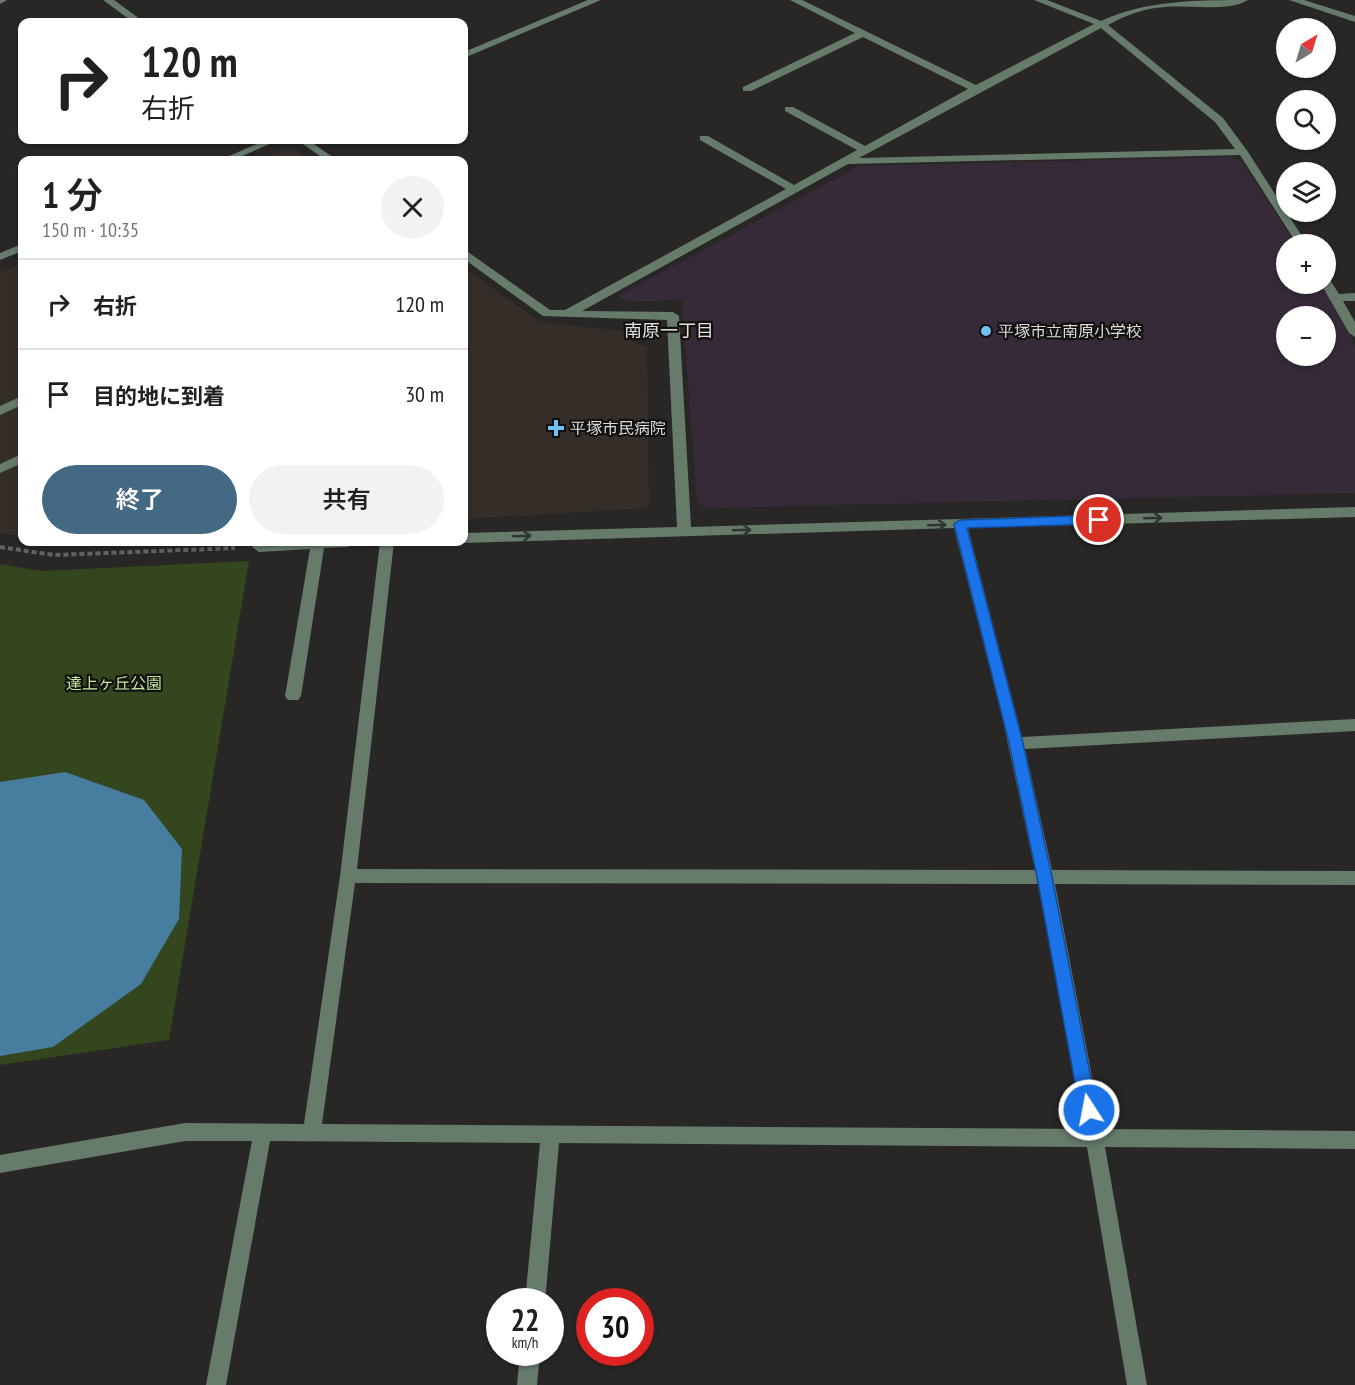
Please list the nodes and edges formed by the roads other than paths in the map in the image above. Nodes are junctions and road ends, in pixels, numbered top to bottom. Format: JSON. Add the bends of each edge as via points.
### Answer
{"nodes":[{"id":1,"x":108,"y":0,"type":"edge"},
{"id":2,"x":596,"y":0,"type":"edge"},
{"id":3,"x":795,"y":0,"type":"edge"},
{"id":4,"x":1039,"y":0,"type":"edge"},
{"id":5,"x":1243,"y":0,"type":"edge"},
{"id":6,"x":1294,"y":0,"type":"edge"},
{"id":7,"x":133,"y":18,"type":"edge"},
{"id":8,"x":1355,"y":19,"type":"edge"},
{"id":9,"x":1101,"y":24,"type":"junction"},
{"id":10,"x":863,"y":33,"type":"junction"},
{"id":11,"x":468,"y":54,"type":"edge"},
{"id":12,"x":747,"y":89,"type":"dead end"},
{"id":13,"x":976,"y":89,"type":"junction"},
{"id":14,"x":789,"y":109,"type":"dead end"},
{"id":15,"x":704,"y":138,"type":"dead end"},
{"id":16,"x":264,"y":144,"type":"edge"},
{"id":17,"x":308,"y":144,"type":"edge"},
{"id":18,"x":865,"y":150,"type":"junction"},
{"id":19,"x":1243,"y":152,"type":"junction"},
{"id":20,"x":235,"y":156,"type":"edge"},
{"id":21,"x":326,"y":156,"type":"edge"},
{"id":22,"x":846,"y":161,"type":"junction"},
{"id":23,"x":793,"y":189,"type":"junction"},
{"id":24,"x":1296,"y":234,"type":"edge"},
{"id":25,"x":18,"y":249,"type":"edge"},
{"id":26,"x":0,"y":257,"type":"edge"},
{"id":27,"x":468,"y":257,"type":"edge"},
{"id":28,"x":1334,"y":294,"type":"edge"},
{"id":29,"x":1355,"y":297,"type":"edge"},
{"id":30,"x":1336,"y":298,"type":"junction"},
{"id":31,"x":567,"y":314,"type":"junction"},
{"id":32,"x":1355,"y":333,"type":"edge"},
{"id":33,"x":18,"y":402,"type":"edge"},
{"id":34,"x":0,"y":411,"type":"edge"},
{"id":35,"x":18,"y":460,"type":"edge"},
{"id":36,"x":0,"y":469,"type":"edge"},
{"id":37,"x":1355,"y":512,"type":"edge"},
{"id":38,"x":960,"y":524,"type":"junction"},
{"id":39,"x":684,"y":532,"type":"junction"},
{"id":40,"x":468,"y":538,"type":"edge"},
{"id":41,"x":271,"y":546,"type":"edge"},
{"id":42,"x":317,"y":546,"type":"edge"},
{"id":43,"x":387,"y":546,"type":"edge"},
{"id":44,"x":259,"y":547,"type":"road end"},
{"id":45,"x":293,"y":696,"type":"dead end"},
{"id":46,"x":1355,"y":725,"type":"edge"},
{"id":47,"x":1016,"y":743,"type":"junction"},
{"id":48,"x":348,"y":876,"type":"junction"},
{"id":49,"x":1044,"y":877,"type":"junction"},
{"id":50,"x":1355,"y":878,"type":"edge"},
{"id":51,"x":263,"y":1131,"type":"junction"},
{"id":52,"x":312,"y":1132,"type":"junction"},
{"id":53,"x":550,"y":1135,"type":"junction"},
{"id":54,"x":1094,"y":1138,"type":"junction"},
{"id":55,"x":1355,"y":1140,"type":"edge"},
{"id":56,"x":0,"y":1164,"type":"edge"},
{"id":57,"x":536,"y":1288,"type":"edge"},
{"id":58,"x":529,"y":1366,"type":"edge"},
{"id":59,"x":216,"y":1385,"type":"edge"},
{"id":60,"x":527,"y":1385,"type":"edge"},
{"id":61,"x":1137,"y":1385,"type":"edge"}],
"edges":[{"from":1,"to":7,"type":"street"},
{"from":2,"to":11,"type":"street"},
{"from":3,"to":10,"type":"street"},
{"from":4,"to":9,"type":"street"},
{"from":5,"to":9,"type":"street","via":[[1142,7]]},
{"from":6,"to":8,"type":"street"},
{"from":9,"to":13,"type":"street"},
{"from":9,"to":19,"type":"street","via":[[1219,120]]},
{"from":10,"to":12,"type":"street"},
{"from":10,"to":13,"type":"street"},
{"from":13,"to":18,"type":"street"},
{"from":14,"to":18,"type":"street"},
{"from":15,"to":23,"type":"street"},
{"from":16,"to":20,"type":"street"},
{"from":17,"to":21,"type":"street"},
{"from":18,"to":22,"type":"street"},
{"from":19,"to":22,"type":"street"},
{"from":19,"to":24,"type":"street"},
{"from":22,"to":23,"type":"street"},
{"from":23,"to":31,"type":"street"},
{"from":25,"to":26,"type":"street"},
{"from":27,"to":31,"type":"street","via":[[547,313]]},
{"from":28,"to":30,"type":"street"},
{"from":29,"to":30,"type":"street"},
{"from":30,"to":32,"type":"street"},
{"from":31,"to":39,"type":"street","via":[[673,316]]},
{"from":33,"to":34,"type":"street"},
{"from":35,"to":36,"type":"street"},
{"from":38,"to":37,"type":"street","one_way":true},
{"from":39,"to":38,"type":"street","one_way":true},
{"from":38,"to":47,"type":"street"},
{"from":40,"to":39,"type":"street","one_way":true},
{"from":41,"to":44,"type":"street"},
{"from":42,"to":45,"type":"street"},
{"from":43,"to":48,"type":"street"},
{"from":46,"to":47,"type":"street"},
{"from":47,"to":49,"type":"street"},
{"from":48,"to":49,"type":"street"},
{"from":48,"to":52,"type":"street"},
{"from":49,"to":50,"type":"street"},
{"from":49,"to":54,"type":"street"},
{"from":51,"to":52,"type":"street"},
{"from":51,"to":56,"type":"street","via":[[185,1132]]},
{"from":51,"to":59,"type":"street"},
{"from":52,"to":53,"type":"street"},
{"from":53,"to":54,"type":"street"},
{"from":53,"to":57,"type":"street"},
{"from":54,"to":55,"type":"street"},
{"from":54,"to":61,"type":"street"},
{"from":58,"to":60,"type":"street"}]}
